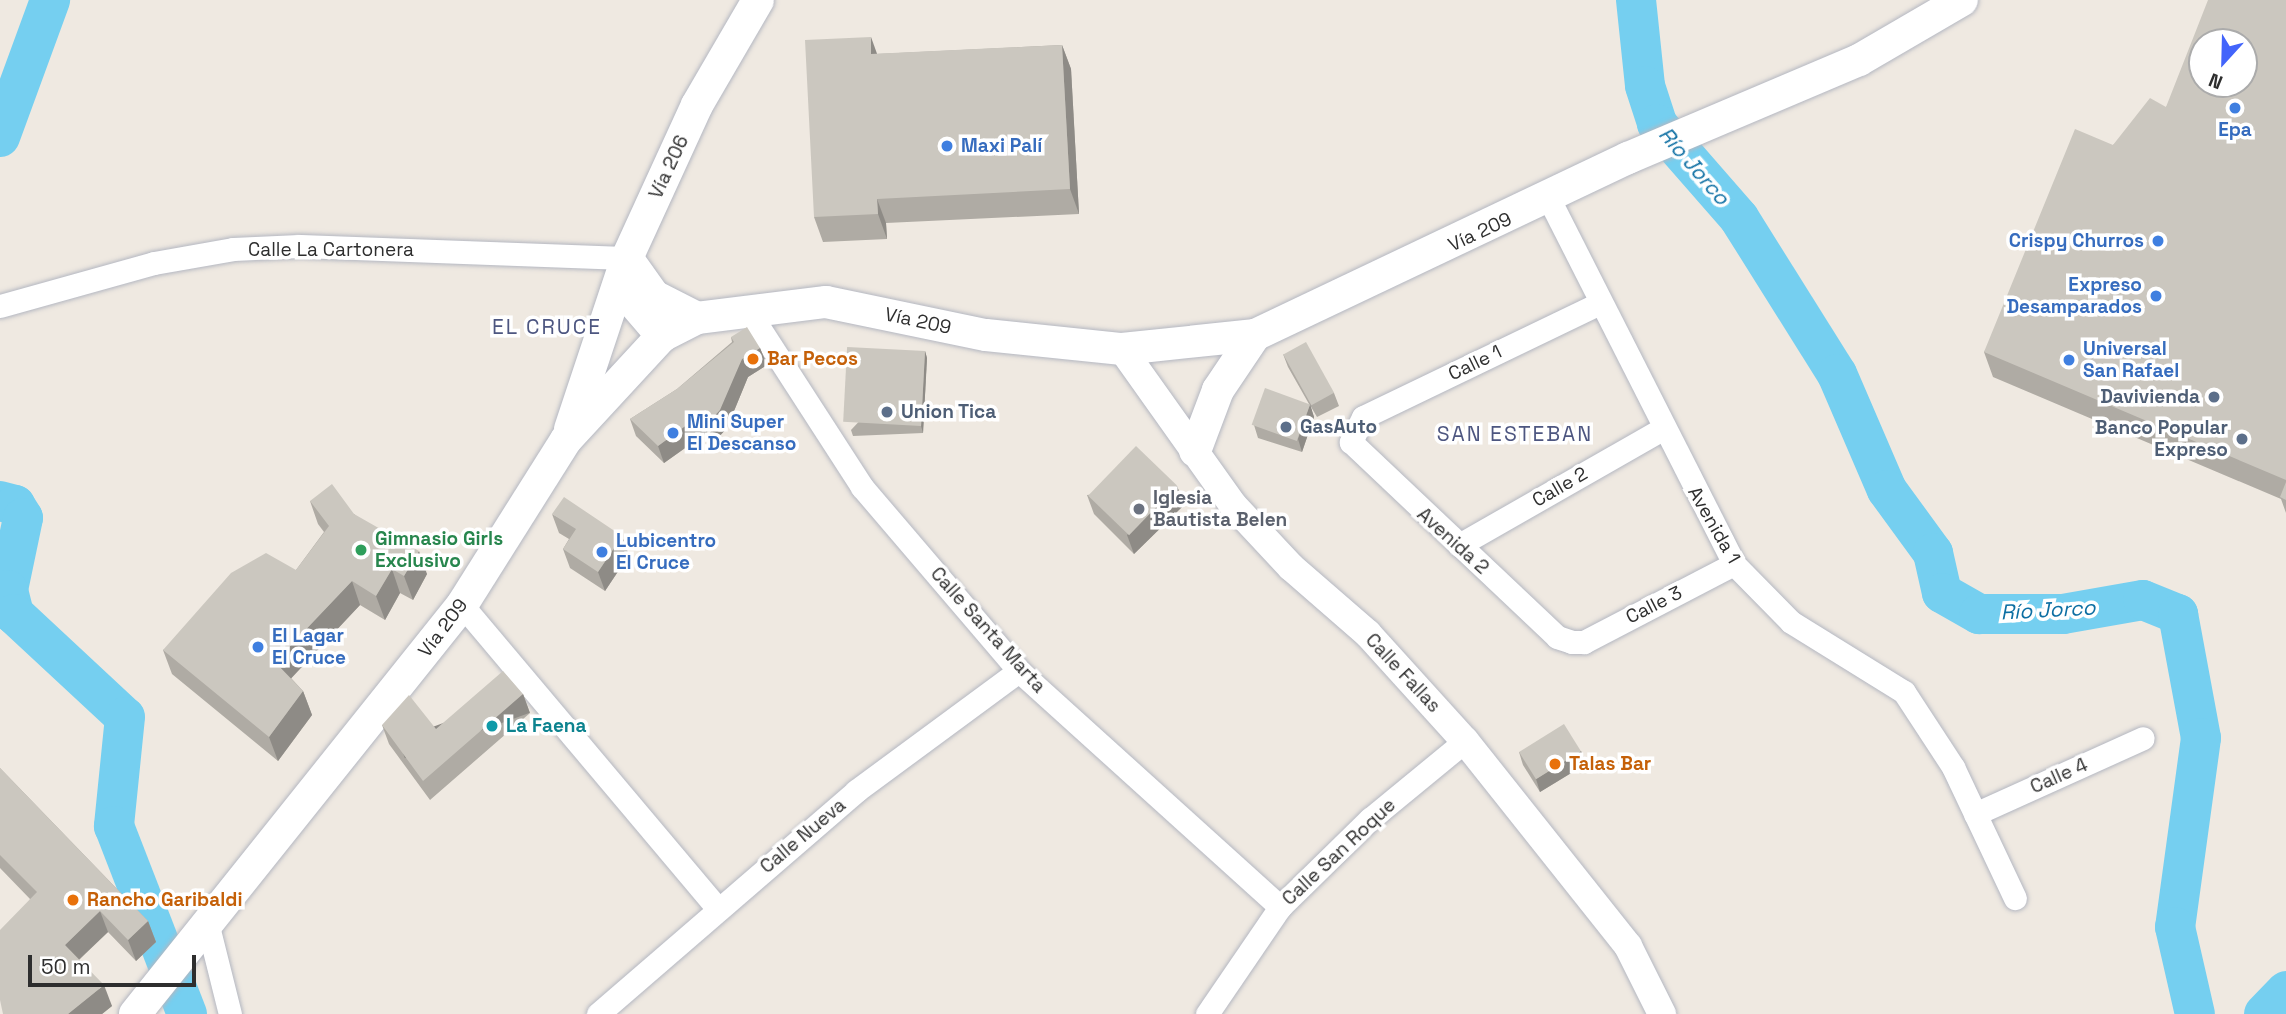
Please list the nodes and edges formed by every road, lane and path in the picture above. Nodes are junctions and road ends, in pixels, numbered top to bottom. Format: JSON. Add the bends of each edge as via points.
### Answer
{"nodes":[{"id":1,"x":758,"y":0,"type":"edge"},
{"id":2,"x":1962,"y":0,"type":"edge"},
{"id":3,"x":1549,"y":199,"type":"junction"},
{"id":4,"x":627,"y":258,"type":"junction"},
{"id":5,"x":1600,"y":303,"type":"junction"},
{"id":6,"x":6,"y":306,"type":"edge"},
{"id":7,"x":747,"y":310,"type":"junction"},
{"id":8,"x":698,"y":318,"type":"junction"},
{"id":9,"x":1255,"y":335,"type":"junction"},
{"id":10,"x":662,"y":336,"type":"junction"},
{"id":11,"x":1122,"y":349,"type":"junction"},
{"id":12,"x":1354,"y":428,"type":"joint"},
{"id":13,"x":1661,"y":430,"type":"junction"},
{"id":14,"x":566,"y":440,"type":"junction"},
{"id":15,"x":1195,"y":451,"type":"junction"},
{"id":16,"x":1459,"y":545,"type":"junction"},
{"id":17,"x":1734,"y":564,"type":"junction"},
{"id":18,"x":462,"y":605,"type":"junction"},
{"id":19,"x":1572,"y":642,"type":"joint"},
{"id":20,"x":1019,"y":671,"type":"junction"},
{"id":21,"x":2143,"y":738,"type":"dead end"},
{"id":22,"x":1465,"y":741,"type":"junction"},
{"id":23,"x":1975,"y":814,"type":"junction"},
{"id":24,"x":2015,"y":898,"type":"dead end"},
{"id":25,"x":1280,"y":907,"type":"junction"},
{"id":26,"x":717,"y":908,"type":"junction"},
{"id":27,"x":202,"y":933,"type":"junction"},
{"id":28,"x":142,"y":1006,"type":"edge"},
{"id":29,"x":230,"y":1014,"type":"edge"},
{"id":30,"x":598,"y":1014,"type":"edge"},
{"id":31,"x":1207,"y":1014,"type":"edge"},
{"id":32,"x":1662,"y":1014,"type":"edge"}],
"edges":[{"from":1,"to":4,"type":"main road","name":"Vía 206","via":[[697,105]]},
{"from":2,"to":3,"type":"main road","name":"Vía 209","via":[[1859,60],[1629,158]]},
{"from":3,"to":5,"type":"street","name":"Avenida 1"},
{"from":3,"to":9,"type":"main road","name":"Vía 209"},
{"from":4,"to":6,"type":"street","name":"Calle La Cartonera","via":[[299,246],[233,249],[110,274]]},
{"from":4,"to":8,"type":"main road","via":[[654,296]]},
{"from":4,"to":10,"type":"main road","via":[[632,302]]},
{"from":4,"to":14,"type":"main road","name":"Vía 206"},
{"from":5,"to":12,"type":"street","name":"Calle 1","via":[[1363,417]]},
{"from":5,"to":13,"type":"street","name":"Avenida 1"},
{"from":7,"to":8,"type":"main road","name":"Vía 209"},
{"from":7,"to":11,"type":"main road","name":"Vía 209","via":[[826,302],[986,335]]},
{"from":7,"to":20,"type":"street","name":"Calle Santa Marta","via":[[862,487]]},
{"from":8,"to":10,"type":"main road","name":"Vía 209"},
{"from":9,"to":11,"type":"main road","name":"Vía 209"},
{"from":9,"to":15,"type":"main road","via":[[1219,390]]},
{"from":10,"to":14,"type":"main road","name":"Vía 209"},
{"from":11,"to":15,"type":"street","name":"Calle Fallas"},
{"from":12,"to":16,"type":"street","name":"Avenida 2","via":[[1351,442],[1358,455]]},
{"from":13,"to":16,"type":"street","name":"Calle 2"},
{"from":13,"to":17,"type":"street","name":"Avenida 1"},
{"from":14,"to":18,"type":"main road","name":"Vía 209"},
{"from":15,"to":22,"type":"street","name":"Calle Fallas","via":[[1266,540],[1368,634]]},
{"from":16,"to":19,"type":"street","name":"Avenida 2","via":[[1557,637]]},
{"from":17,"to":19,"type":"street","name":"Calle 3","via":[[1584,642]]},
{"from":17,"to":23,"type":"street","name":"Avenida 1","via":[[1791,622],[1904,692],[1931,729]]},
{"from":18,"to":26,"type":"street"},
{"from":18,"to":27,"type":"main road","name":"Vía 209"},
{"from":20,"to":25,"type":"street","name":"Calle Santa Marta"},
{"from":20,"to":26,"type":"street","name":"Calle Nueva","via":[[856,791]]},
{"from":21,"to":23,"type":"street","name":"Calle 4"},
{"from":22,"to":25,"type":"street","name":"Calle San Roque","via":[[1370,819]]},
{"from":22,"to":32,"type":"street","name":"Calle Fallas","via":[[1628,946]]},
{"from":23,"to":24,"type":"street","name":"Avenida 1"},
{"from":25,"to":31,"type":"street","name":"Calle San Roque"},
{"from":26,"to":30,"type":"street","name":"Calle Nueva"},
{"from":27,"to":28,"type":"main road","name":"Vía 209"},
{"from":27,"to":29,"type":"street"}]}
